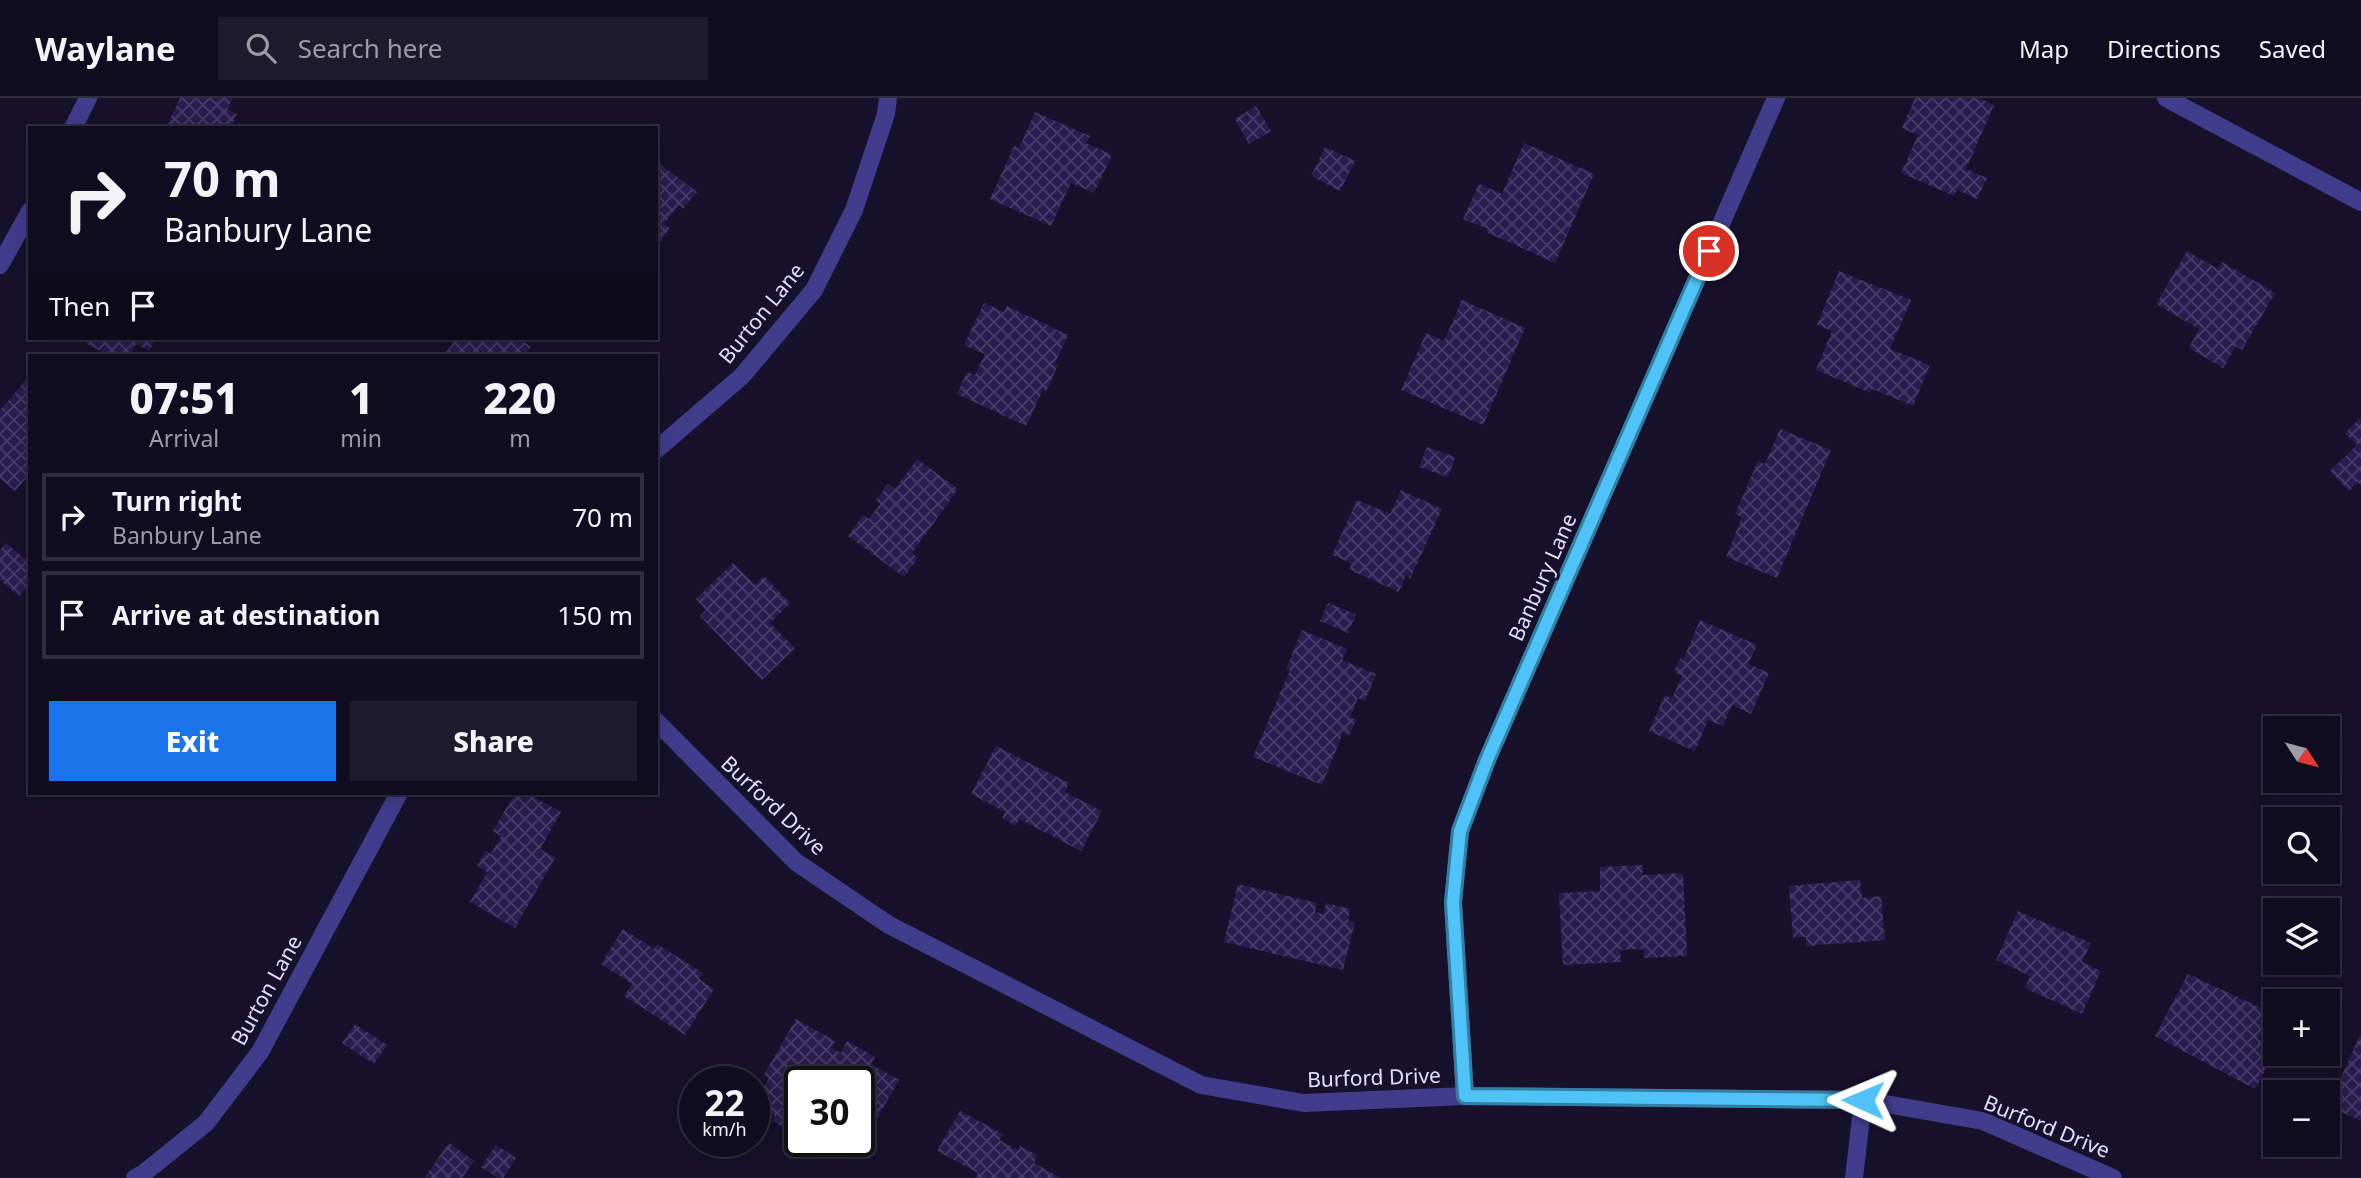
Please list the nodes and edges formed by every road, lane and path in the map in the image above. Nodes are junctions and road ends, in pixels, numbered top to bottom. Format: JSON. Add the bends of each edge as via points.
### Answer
{"nodes":[{"id":1,"x":88,"y":98,"type":"edge"},
{"id":2,"x":888,"y":98,"type":"edge"},
{"id":3,"x":1776,"y":98,"type":"edge"},
{"id":4,"x":2166,"y":98,"type":"edge"},
{"id":5,"x":74,"y":126,"type":"edge"},
{"id":6,"x":2361,"y":202,"type":"edge"},
{"id":7,"x":28,"y":215,"type":"edge"},
{"id":8,"x":0,"y":265,"type":"edge"},
{"id":9,"x":658,"y":448,"type":"edge"},
{"id":10,"x":658,"y":723,"type":"edge"},
{"id":11,"x":398,"y":795,"type":"edge"},
{"id":12,"x":1465,"y":1096,"type":"junction"},
{"id":13,"x":1863,"y":1100,"type":"junction"},
{"id":14,"x":135,"y":1178,"type":"edge"},
{"id":15,"x":1854,"y":1178,"type":"edge"},
{"id":16,"x":2113,"y":1178,"type":"edge"}],
"edges":[{"from":1,"to":5,"type":"street"},
{"from":2,"to":9,"type":"street","name":"Burton Lane","via":[[854,210],[814,290],[742,376]]},
{"from":3,"to":12,"type":"street","name":"Banbury Lane","via":[[1460,831],[1453,902]]},
{"from":4,"to":6,"type":"street"},
{"from":7,"to":8,"type":"street"},
{"from":10,"to":12,"type":"street","name":"Burford Drive","via":[[796,862],[889,925],[1201,1085],[1304,1103]]},
{"from":11,"to":14,"type":"street","name":"Burton Lane","via":[[260,1052],[206,1124]]},
{"from":12,"to":13,"type":"street","name":"Burford Drive"},
{"from":13,"to":15,"type":"street"},
{"from":13,"to":16,"type":"street","name":"Burford Drive","via":[[1983,1121]]}]}
